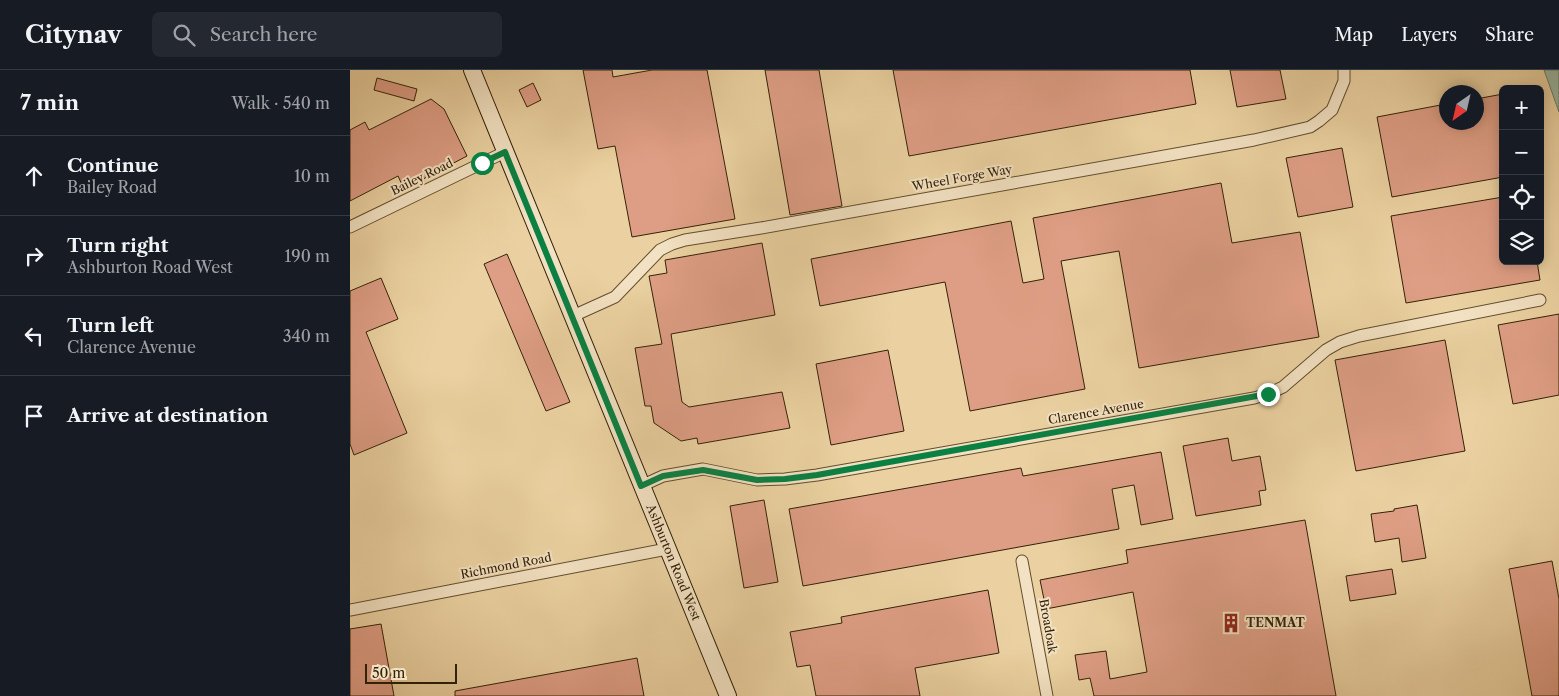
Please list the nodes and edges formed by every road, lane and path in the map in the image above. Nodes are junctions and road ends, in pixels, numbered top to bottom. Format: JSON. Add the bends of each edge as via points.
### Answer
{"nodes":[{"id":1,"x":472,"y":70,"type":"edge"},
{"id":2,"x":1344,"y":70,"type":"edge"},
{"id":3,"x":505,"y":152,"type":"junction"},
{"id":4,"x":350,"y":227,"type":"edge"},
{"id":5,"x":1540,"y":300,"type":"dead end"},
{"id":6,"x":573,"y":316,"type":"junction"},
{"id":7,"x":641,"y":486,"type":"junction"},
{"id":8,"x":667,"y":549,"type":"junction"},
{"id":9,"x":1022,"y":561,"type":"dead end"},
{"id":10,"x":350,"y":610,"type":"edge"},
{"id":11,"x":728,"y":696,"type":"edge"},
{"id":12,"x":1047,"y":696,"type":"edge"}],
"edges":[{"from":1,"to":3,"type":"main road","name":"Ashburton Road West"},
{"from":2,"to":6,"type":"street","name":"Wheel Forge Way","via":[[1344,81],[1332,110],[1310,127],[1254,140],[685,240],[660,250],[616,297]]},
{"from":3,"to":4,"type":"street","name":"Bailey Road"},
{"from":3,"to":6,"type":"main road","name":"Ashburton Road West"},
{"from":5,"to":7,"type":"street","name":"Clarence Avenue","via":[[1340,342],[1283,387],[1254,398],[817,475],[757,480],[703,470],[663,476]]},
{"from":6,"to":7,"type":"main road","name":"Ashburton Road West"},
{"from":7,"to":8,"type":"main road","name":"Ashburton Road West"},
{"from":8,"to":10,"type":"street","name":"Richmond Road"},
{"from":8,"to":11,"type":"main road","name":"Ashburton Road West"},
{"from":9,"to":12,"type":"street","name":"Broadoak"}]}
